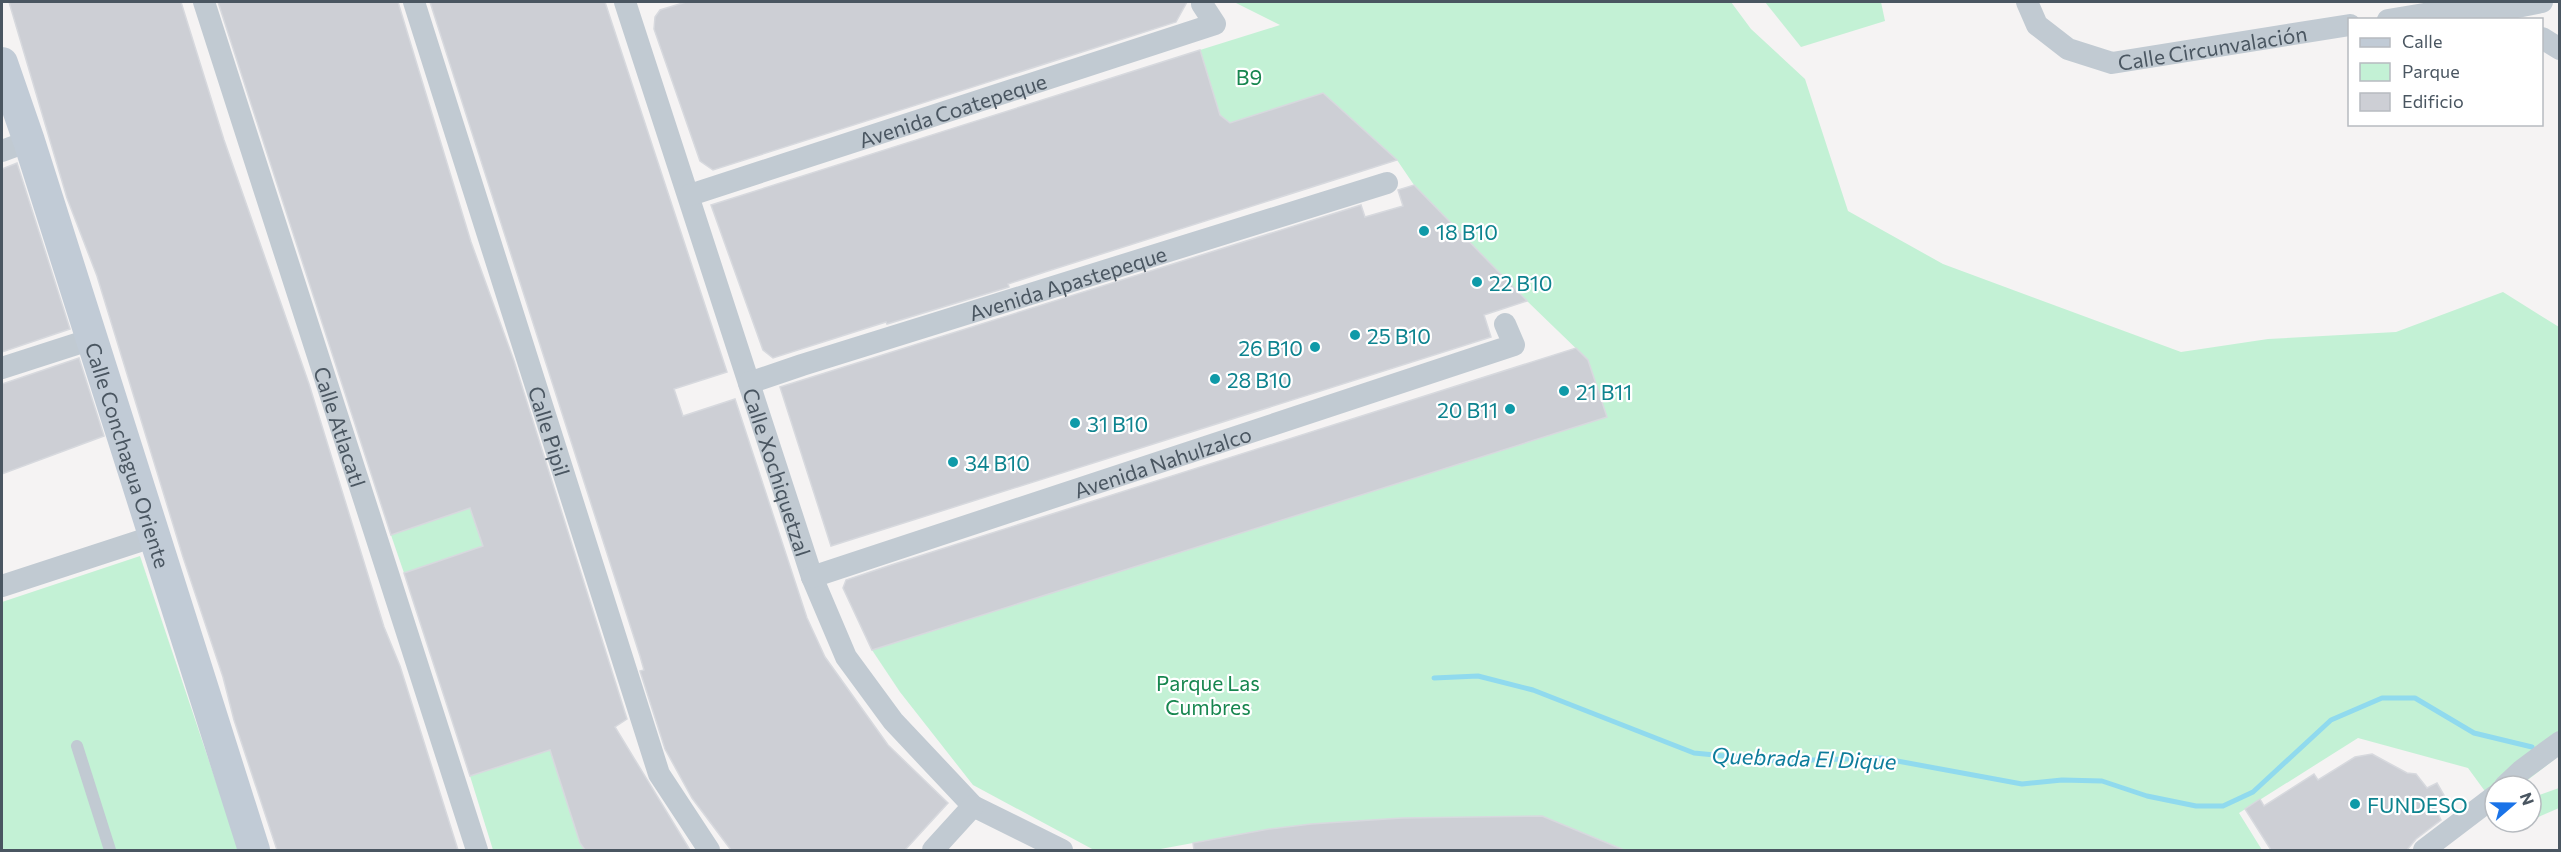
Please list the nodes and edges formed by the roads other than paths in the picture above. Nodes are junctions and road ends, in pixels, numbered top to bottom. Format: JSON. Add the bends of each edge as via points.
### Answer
{"nodes":[{"id":1,"x":204,"y":2,"type":"edge"},
{"id":2,"x":414,"y":2,"type":"edge"},
{"id":3,"x":628,"y":2,"type":"edge"},
{"id":4,"x":2027,"y":2,"type":"edge"},
{"id":5,"x":2542,"y":2,"type":"edge"},
{"id":6,"x":1202,"y":4,"type":"dead end"},
{"id":7,"x":2504,"y":15,"type":"edge"},
{"id":8,"x":2400,"y":18,"type":"edge"},
{"id":9,"x":2348,"y":25,"type":"edge"},
{"id":10,"x":2543,"y":39,"type":"edge"},
{"id":11,"x":2559,"y":49,"type":"edge"},
{"id":12,"x":2,"y":63,"type":"edge"},
{"id":13,"x":15,"y":146,"type":"edge"},
{"id":14,"x":1387,"y":183,"type":"dead end"},
{"id":15,"x":690,"y":195,"type":"junction"},
{"id":16,"x":1504,"y":324,"type":"dead end"},
{"id":17,"x":92,"y":339,"type":"junction"},
{"id":18,"x":2,"y":368,"type":"edge"},
{"id":19,"x":749,"y":383,"type":"junction"},
{"id":20,"x":141,"y":541,"type":"junction"},
{"id":21,"x":812,"y":577,"type":"junction"},
{"id":22,"x":2,"y":586,"type":"edge"},
{"id":23,"x":2559,"y":742,"type":"edge"},
{"id":24,"x":77,"y":746,"type":"dead end"},
{"id":25,"x":2518,"y":774,"type":"edge"},
{"id":26,"x":2483,"y":804,"type":"edge"},
{"id":27,"x":973,"y":806,"type":"junction"},
{"id":28,"x":110,"y":850,"type":"edge"},
{"id":29,"x":254,"y":850,"type":"edge"},
{"id":30,"x":477,"y":850,"type":"edge"},
{"id":31,"x":709,"y":850,"type":"edge"},
{"id":32,"x":933,"y":850,"type":"edge"},
{"id":33,"x":1062,"y":850,"type":"edge"},
{"id":34,"x":2424,"y":850,"type":"edge"}],
"edges":[{"from":1,"to":30,"type":"street","name":"Calle Atlacatl"},
{"from":2,"to":31,"type":"street","name":"Calle Pipil","via":[[659,774]]},
{"from":3,"to":15,"type":"street","name":"Calle Xochiquetzal"},
{"from":4,"to":9,"type":"street","name":"Calle Circunvalación","via":[[2037,25],[2068,49],[2112,63]]},
{"from":5,"to":7,"type":"street"},
{"from":6,"to":15,"type":"street","name":"Avenida Coatepeque","via":[[1215,24]]},
{"from":7,"to":8,"type":"street","via":[[2424,14]]},
{"from":10,"to":11,"type":"street"},
{"from":12,"to":13,"type":"main road","name":"Calle Conchagua Oriente"},
{"from":13,"to":17,"type":"main road","name":"Calle Conchagua Oriente"},
{"from":14,"to":19,"type":"street","name":"Avenida Apastepeque"},
{"from":15,"to":19,"type":"street","name":"Calle Xochiquetzal"},
{"from":16,"to":21,"type":"street","name":"Avenida Nahulzalco","via":[[1514,345]]},
{"from":17,"to":18,"type":"street"},
{"from":17,"to":20,"type":"main road","name":"Calle Conchagua Oriente"},
{"from":19,"to":21,"type":"street","name":"Calle Xochiquetzal"},
{"from":20,"to":22,"type":"street"},
{"from":20,"to":29,"type":"main road","name":"Calle Conchagua Oriente"},
{"from":21,"to":27,"type":"street","name":"Calle Xochiquetzal","via":[[846,657],[893,721]]},
{"from":23,"to":25,"type":"street"},
{"from":24,"to":28,"type":"lane"},
{"from":26,"to":34,"type":"street"},
{"from":27,"to":32,"type":"street"},
{"from":27,"to":33,"type":"street","name":"Calle Xochiquetzal"}]}
